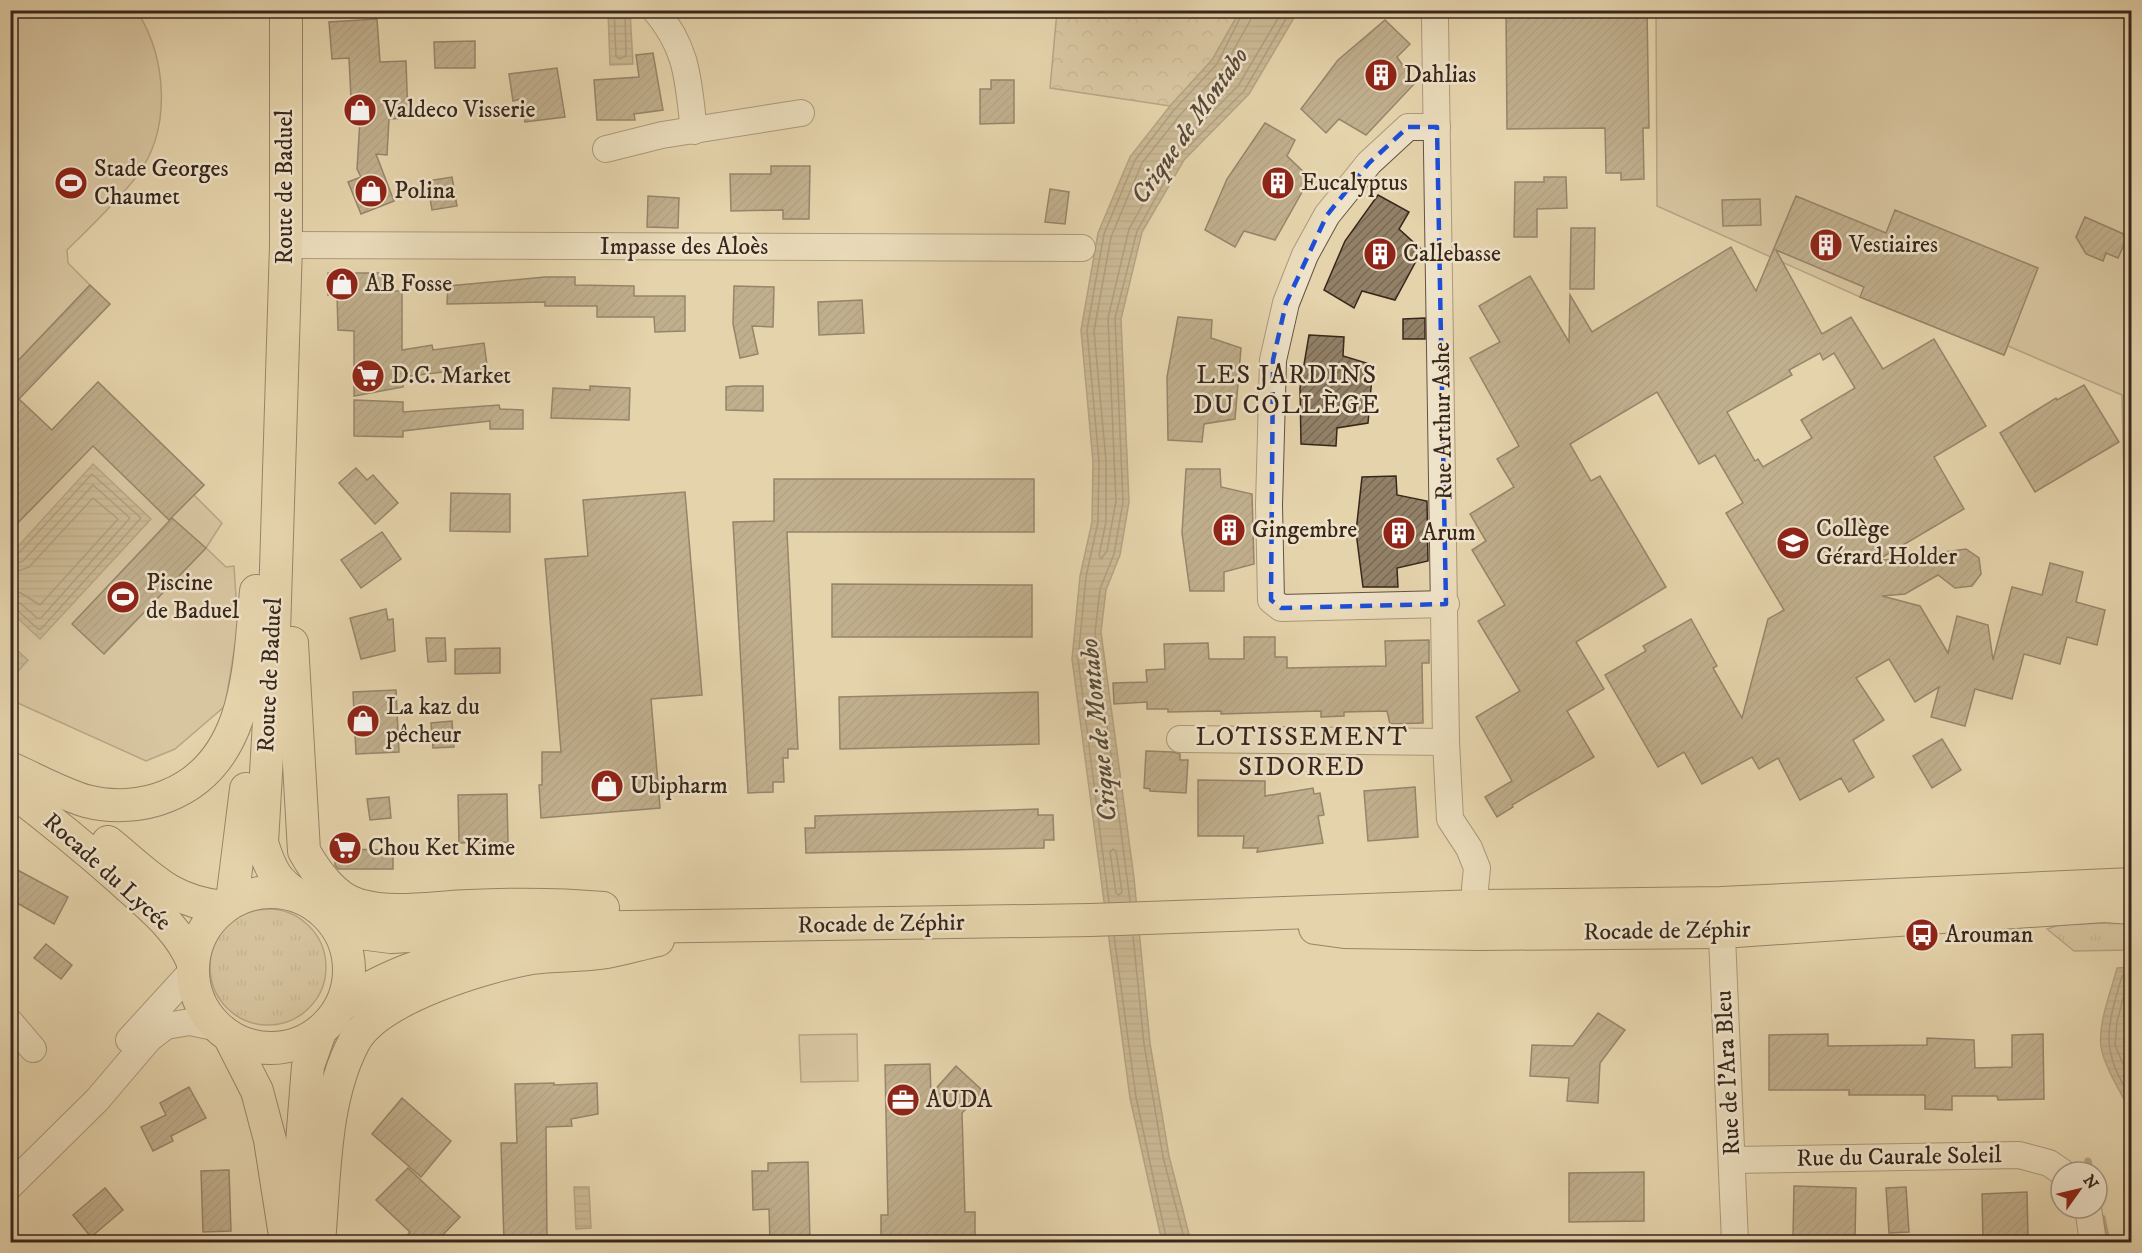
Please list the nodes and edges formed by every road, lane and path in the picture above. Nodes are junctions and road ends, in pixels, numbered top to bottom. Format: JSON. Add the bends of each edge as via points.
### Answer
{"nodes":[{"id":1,"x":286,"y":10,"type":"edge"},
{"id":2,"x":657,"y":13,"type":"edge"},
{"id":3,"x":1435,"y":19,"type":"dead end"},
{"id":4,"x":801,"y":113,"type":"dead end"},
{"id":5,"x":1437,"y":127,"type":"junction"},
{"id":6,"x":694,"y":131,"type":"junction"},
{"id":7,"x":606,"y":149,"type":"dead end"},
{"id":8,"x":286,"y":245,"type":"junction"},
{"id":9,"x":1082,"y":248,"type":"dead end"},
{"id":10,"x":279,"y":436,"type":"junction"},
{"id":11,"x":1446,"y":604,"type":"junction"},
{"id":12,"x":1180,"y":739,"type":"dead end"},
{"id":13,"x":1446,"y":742,"type":"junction"},
{"id":14,"x":10,"y":768,"type":"edge"},
{"id":15,"x":10,"y":784,"type":"edge"},
{"id":16,"x":10,"y":789,"type":"edge"},
{"id":17,"x":2132,"y":884,"type":"edge"},
{"id":18,"x":302,"y":898,"type":"junction"},
{"id":19,"x":228,"y":904,"type":"junction"},
{"id":20,"x":2132,"y":908,"type":"edge"},
{"id":21,"x":1477,"y":909,"type":"junction"},
{"id":22,"x":1721,"y":917,"type":"junction"},
{"id":23,"x":331,"y":919,"type":"junction"},
{"id":24,"x":717,"y":926,"type":"junction"},
{"id":25,"x":561,"y":928,"type":"junction"},
{"id":26,"x":193,"y":967,"type":"junction"},
{"id":27,"x":341,"y":1006,"type":"junction"},
{"id":28,"x":10,"y":1022,"type":"edge"},
{"id":29,"x":224,"y":1032,"type":"junction"},
{"id":30,"x":320,"y":1032,"type":"junction"},
{"id":31,"x":33,"y":1049,"type":"dead end"},
{"id":32,"x":63,"y":1132,"type":"junction"},
{"id":33,"x":1733,"y":1160,"type":"junction"},
{"id":34,"x":2049,"y":1163,"type":"edge"},
{"id":35,"x":10,"y":1186,"type":"edge"},
{"id":36,"x":2090,"y":1220,"type":"edge"},
{"id":37,"x":286,"y":1242,"type":"edge"},
{"id":38,"x":300,"y":1242,"type":"edge"},
{"id":39,"x":319,"y":1242,"type":"edge"},
{"id":40,"x":1735,"y":1242,"type":"edge"},
{"id":41,"x":2093,"y":1242,"type":"edge"}],
"edges":[{"from":1,"to":8,"type":"main road","name":"Route de Baduel"},
{"from":2,"to":6,"type":"street","via":[[680,45]]},
{"from":3,"to":5,"type":"street","name":"Rue Arthur Ashe"},
{"from":4,"to":6,"type":"street"},
{"from":5,"to":11,"type":"street","name":"Rue Arthur Ashe"},
{"from":5,"to":11,"type":"street","via":[[1408,127],[1369,163],[1327,215],[1305,255],[1286,303],[1273,360],[1269,505],[1271,600],[1281,608]]},
{"from":6,"to":7,"type":"street"},
{"from":8,"to":9,"type":"street","name":"Impasse des Aloès"},
{"from":8,"to":10,"type":"main road","name":"Route de Baduel"},
{"from":10,"to":14,"type":"main road","via":[[266,498],[247,680],[235,731],[219,757],[180,792],[131,806],[88,801]]},
{"from":10,"to":18,"type":"main road","name":"Route de Baduel","via":[[274,633],[262,843],[271,870],[284,887]]},
{"from":10,"to":19,"type":"main road","name":"Route de Baduel","via":[[250,752]]},
{"from":10,"to":24,"type":"main road","via":[[304,851],[315,871],[357,905],[384,909],[594,907],[679,914]]},
{"from":11,"to":13,"type":"street","name":"Rue Arthur Ashe"},
{"from":12,"to":13,"type":"street"},
{"from":13,"to":21,"type":"street","name":"Rue Arthur Ashe","via":[[1450,819],[1478,868]]},
{"from":15,"to":19,"type":"main road","name":"Rocade du Lycée","via":[[70,812],[167,891],[186,901]]},
{"from":16,"to":26,"type":"main road","name":"Rocade du Lycée","via":[[69,835],[163,919],[183,940]]},
{"from":17,"to":22,"type":"main road","name":"Rocade de Zéphir"},
{"from":18,"to":19,"type":"main road","via":[[262,892]]},
{"from":18,"to":23,"type":"main road"},
{"from":19,"to":26,"type":"main road","via":[[199,937]]},
{"from":20,"to":22,"type":"main road","name":"Rocade de Zéphir"},
{"from":21,"to":22,"type":"main road","name":"Rocade de Zéphir"},
{"from":21,"to":24,"type":"main road","name":"Rocade de Zéphir","via":[[1344,932],[1202,915]]},
{"from":22,"to":33,"type":"street","name":"Rue de l'Ara Bleu"},
{"from":23,"to":25,"type":"main road","name":"Rocade de Zéphir","via":[[359,933],[391,937]]},
{"from":23,"to":27,"type":"main road","via":[[348,952],[348,979]]},
{"from":24,"to":25,"type":"main road","name":"Rocade de Zéphir"},
{"from":24,"to":39,"type":"main road","via":[[602,953],[531,958],[400,1000],[374,1018],[355,1040],[340,1076],[332,1110]]},
{"from":25,"to":27,"type":"main road","name":"Rocade de Zéphir","via":[[407,970],[365,988]]},
{"from":26,"to":29,"type":"main road","via":[[200,1002]]},
{"from":26,"to":32,"type":"street","via":[[123,1047]]},
{"from":27,"to":30,"type":"main road"},
{"from":28,"to":31,"type":"street"},
{"from":29,"to":30,"type":"main road","via":[[244,1043],[275,1049],[306,1041]]},
{"from":29,"to":32,"type":"street","via":[[190,1022],[166,1026]]},
{"from":29,"to":37,"type":"main road","via":[[257,1091],[270,1140]]},
{"from":30,"to":38,"type":"main road","via":[[308,1066]]},
{"from":32,"to":35,"type":"street"},
{"from":33,"to":34,"type":"street","name":"Rue du Caurale Soleil","via":[[2019,1155]]},
{"from":33,"to":40,"type":"street","name":"Rue de l'Ara Bleu"},
{"from":36,"to":41,"type":"street"}]}
